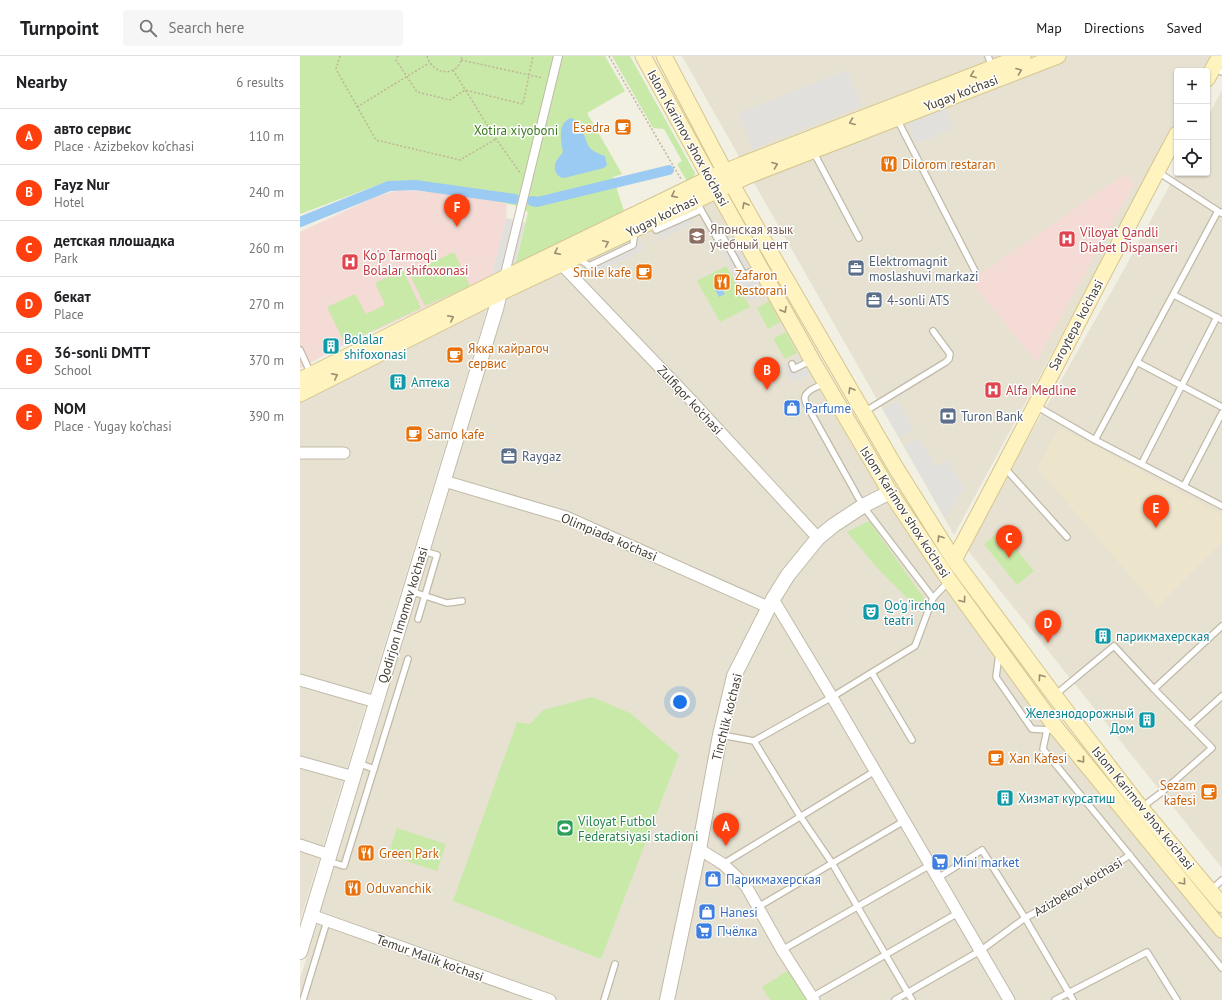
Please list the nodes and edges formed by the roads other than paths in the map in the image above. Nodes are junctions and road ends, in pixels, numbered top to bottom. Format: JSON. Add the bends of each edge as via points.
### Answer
{"nodes":[{"id":1,"x":558,"y":56,"type":"edge"},
{"id":2,"x":643,"y":56,"type":"edge"},
{"id":3,"x":664,"y":56,"type":"edge"},
{"id":4,"x":1023,"y":56,"type":"edge"},
{"id":5,"x":1058,"y":56,"type":"edge"},
{"id":6,"x":990,"y":62,"type":"edge"},
{"id":7,"x":896,"y":118,"type":"junction"},
{"id":8,"x":1174,"y":140,"type":"edge"},
{"id":9,"x":813,"y":150,"type":"junction"},
{"id":10,"x":1157,"y":171,"type":"junction"},
{"id":11,"x":729,"y":177,"type":"junction"},
{"id":12,"x":713,"y":184,"type":"junction"},
{"id":13,"x":695,"y":199,"type":"junction"},
{"id":14,"x":1221,"y":213,"type":"edge"},
{"id":15,"x":656,"y":230,"type":"dead end"},
{"id":16,"x":859,"y":238,"type":"dead end"},
{"id":17,"x":561,"y":264,"type":"junction"},
{"id":18,"x":760,"y":267,"type":"junction"},
{"id":19,"x":975,"y":271,"type":"dead end"},
{"id":20,"x":504,"y":278,"type":"junction"},
{"id":21,"x":500,"y":293,"type":"junction"},
{"id":22,"x":1174,"y":295,"type":"junction"},
{"id":23,"x":1220,"y":318,"type":"edge"},
{"id":24,"x":933,"y":331,"type":"dead end"},
{"id":25,"x":300,"y":350,"type":"edge"},
{"id":26,"x":812,"y":360,"type":"junction"},
{"id":27,"x":1137,"y":362,"type":"junction"},
{"id":28,"x":792,"y":364,"type":"dead end"},
{"id":29,"x":306,"y":377,"type":"edge"},
{"id":30,"x":826,"y":383,"type":"junction"},
{"id":31,"x":1182,"y":386,"type":"junction"},
{"id":32,"x":300,"y":394,"type":"edge"},
{"id":33,"x":1035,"y":405,"type":"junction"},
{"id":34,"x":1222,"y":407,"type":"edge"},
{"id":35,"x":864,"y":412,"type":"junction"},
{"id":36,"x":1222,"y":413,"type":"edge"},
{"id":37,"x":1095,"y":440,"type":"junction"},
{"id":38,"x":300,"y":453,"type":"edge"},
{"id":39,"x":344,"y":453,"type":"dead end"},
{"id":40,"x":1142,"y":463,"type":"junction"},
{"id":41,"x":1004,"y":467,"type":"junction"},
{"id":42,"x":444,"y":481,"type":"junction"},
{"id":43,"x":1184,"y":486,"type":"junction"},
{"id":44,"x":890,"y":492,"type":"junction"},
{"id":45,"x":863,"y":506,"type":"junction"},
{"id":46,"x":1222,"y":506,"type":"edge"},
{"id":47,"x":1066,"y":537,"type":"dead end"},
{"id":48,"x":818,"y":538,"type":"junction"},
{"id":49,"x":422,"y":550,"type":"junction"},
{"id":50,"x":954,"y":560,"type":"junction"},
{"id":51,"x":949,"y":580,"type":"junction"},
{"id":52,"x":410,"y":590,"type":"junction"},
{"id":53,"x":425,"y":596,"type":"junction"},
{"id":54,"x":933,"y":598,"type":"junction"},
{"id":55,"x":462,"y":601,"type":"dead end"},
{"id":56,"x":771,"y":603,"type":"junction"},
{"id":57,"x":418,"y":619,"type":"dead end"},
{"id":58,"x":1222,"y":626,"type":"edge"},
{"id":59,"x":1000,"y":651,"type":"junction"},
{"id":60,"x":408,"y":659,"type":"dead end"},
{"id":61,"x":872,"y":673,"type":"junction"},
{"id":62,"x":300,"y":680,"type":"edge"},
{"id":63,"x":1154,"y":688,"type":"junction"},
{"id":64,"x":1054,"y":696,"type":"junction"},
{"id":65,"x":1222,"y":696,"type":"edge"},
{"id":66,"x":832,"y":697,"type":"junction"},
{"id":67,"x":376,"y":702,"type":"junction"},
{"id":68,"x":1190,"y":725,"type":"junction"},
{"id":69,"x":1052,"y":729,"type":"junction"},
{"id":70,"x":720,"y":734,"type":"junction"},
{"id":71,"x":912,"y":740,"type":"dead end"},
{"id":72,"x":754,"y":741,"type":"junction"},
{"id":73,"x":300,"y":762,"type":"edge"},
{"id":74,"x":358,"y":763,"type":"junction"},
{"id":75,"x":374,"y":769,"type":"junction"},
{"id":76,"x":875,"y":770,"type":"junction"},
{"id":77,"x":354,"y":777,"type":"junction"},
{"id":78,"x":1141,"y":808,"type":"junction"},
{"id":79,"x":800,"y":816,"type":"junction"},
{"id":80,"x":904,"y":821,"type":"junction"},
{"id":81,"x":300,"y":845,"type":"edge"},
{"id":82,"x":1175,"y":848,"type":"junction"},
{"id":83,"x":699,"y":849,"type":"junction"},
{"id":84,"x":1130,"y":855,"type":"junction"},
{"id":85,"x":1161,"y":856,"type":"junction"},
{"id":86,"x":329,"y":858,"type":"junction"},
{"id":87,"x":832,"y":863,"type":"junction"},
{"id":88,"x":723,"y":864,"type":"junction"},
{"id":89,"x":930,"y":865,"type":"junction"},
{"id":90,"x":938,"y":878,"type":"junction"},
{"id":91,"x":1222,"y":880,"type":"edge"},
{"id":92,"x":1210,"y":891,"type":"junction"},
{"id":93,"x":1222,"y":905,"type":"edge"},
{"id":94,"x":857,"y":906,"type":"junction"},
{"id":95,"x":758,"y":907,"type":"junction"},
{"id":96,"x":958,"y":913,"type":"junction"},
{"id":97,"x":311,"y":915,"type":"junction"},
{"id":98,"x":1025,"y":918,"type":"junction"},
{"id":99,"x":327,"y":921,"type":"junction"},
{"id":100,"x":303,"y":930,"type":"edge"},
{"id":101,"x":1222,"y":930,"type":"edge"},
{"id":102,"x":782,"y":950,"type":"junction"},
{"id":103,"x":980,"y":951,"type":"junction"},
{"id":104,"x":300,"y":952,"type":"edge"},
{"id":105,"x":886,"y":954,"type":"junction"},
{"id":106,"x":615,"y":964,"type":"dead end"},
{"id":107,"x":1222,"y":968,"type":"edge"},
{"id":108,"x":1068,"y":992,"type":"junction"},
{"id":109,"x":908,"y":993,"type":"junction"},
{"id":110,"x":813,"y":998,"type":"edge"},
{"id":111,"x":303,"y":1000,"type":"edge"},
{"id":112,"x":550,"y":1000,"type":"edge"},
{"id":113,"x":604,"y":1000,"type":"edge"},
{"id":114,"x":667,"y":1000,"type":"edge"},
{"id":115,"x":895,"y":1000,"type":"edge"},
{"id":116,"x":912,"y":1000,"type":"edge"},
{"id":117,"x":1010,"y":1000,"type":"edge"},
{"id":118,"x":1055,"y":1000,"type":"edge"},
{"id":119,"x":1073,"y":1000,"type":"edge"},
{"id":120,"x":1177,"y":1000,"type":"edge"}],
"edges":[{"from":1,"to":20,"type":"street"},
{"from":2,"to":12,"type":"main road","name":"Islom Karimov shox ko'chasi"},
{"from":3,"to":11,"type":"main road","name":"Islom Karimov shox ko'chasi"},
{"from":4,"to":6,"type":"main road","name":"Yugay ko'chasi"},
{"from":7,"to":5,"type":"main road","name":"Yugay ko'chasi","one_way":true},
{"from":6,"to":11,"type":"main road","name":"Yugay ko'chasi","one_way":true},
{"from":7,"to":9,"type":"main road","name":"Yugay ko'chasi"},
{"from":7,"to":19,"type":"lane"},
{"from":8,"to":10,"type":"main road","name":"Saroytepa ko'chasi"},
{"from":11,"to":9,"type":"main road","name":"Yugay ko'chasi","one_way":true},
{"from":9,"to":16,"type":"lane"},
{"from":10,"to":14,"type":"lane"},
{"from":10,"to":33,"type":"main road","name":"Saroytepa ko'chasi"},
{"from":11,"to":12,"type":"main road","name":"Yugay ko'chasi"},
{"from":35,"to":11,"type":"main road","name":"Islom Karimov shox ko'chasi","one_way":true},
{"from":12,"to":13,"type":"main road","name":"Yugay ko'chasi"},
{"from":12,"to":18,"type":"main road","name":"Islom Karimov shox ko'chasi"},
{"from":13,"to":15,"type":"lane"},
{"from":13,"to":17,"type":"main road","name":"Yugay ko'chasi"},
{"from":13,"to":18,"type":"lane","via":[[717,238],[722,235],[744,275]]},
{"from":13,"to":20,"type":"main road","name":"Yugay ko'chasi","one_way":true},
{"from":14,"to":22,"type":"lane"},
{"from":17,"to":21,"type":"main road","name":"Yugay ko'chasi"},
{"from":17,"to":48,"type":"street","name":"Zulfiqor ko'chasi"},
{"from":18,"to":26,"type":"main road","name":"Islom Karimov shox ko'chasi","one_way":true},
{"from":20,"to":21,"type":"street","name":"Qodirjon Imomov ko'chasi"},
{"from":20,"to":29,"type":"main road","name":"Yugay ko'chasi"},
{"from":32,"to":21,"type":"main road","name":"Yugay ko'chasi","one_way":true},
{"from":21,"to":42,"type":"street","name":"Qodirjon Imomov ko'chasi"},
{"from":22,"to":23,"type":"lane"},
{"from":22,"to":27,"type":"lane"},
{"from":23,"to":31,"type":"lane"},
{"from":24,"to":35,"type":"lane","via":[[950,354],[949,359]]},
{"from":25,"to":29,"type":"lane"},
{"from":26,"to":28,"type":"lane","via":[[794,369]]},
{"from":26,"to":30,"type":"main road","name":"Islom Karimov shox ko'chasi"},
{"from":27,"to":31,"type":"lane"},
{"from":27,"to":37,"type":"lane"},
{"from":30,"to":44,"type":"main road","name":"Islom Karimov shox ko'chasi"},
{"from":30,"to":45,"type":"lane","via":[[806,395],[805,401]]},
{"from":31,"to":34,"type":"lane"},
{"from":31,"to":40,"type":"lane"},
{"from":33,"to":37,"type":"lane"},
{"from":33,"to":41,"type":"main road","name":"Saroytepa ko'chasi"},
{"from":50,"to":35,"type":"main road","name":"Islom Karimov shox ko'chasi","one_way":true},
{"from":36,"to":43,"type":"lane"},
{"from":37,"to":40,"type":"lane"},
{"from":38,"to":39,"type":"street"},
{"from":40,"to":43,"type":"lane"},
{"from":41,"to":47,"type":"lane"},
{"from":41,"to":50,"type":"main road","name":"Saroytepa ko'chasi"},
{"from":42,"to":49,"type":"street","name":"Qodirjon Imomov ko'chasi"},
{"from":42,"to":56,"type":"street","name":"Olimpiada ko'chasi","via":[[566,517]]},
{"from":43,"to":46,"type":"lane"},
{"from":44,"to":45,"type":"street","name":"Tinchlik ko'chasi"},
{"from":44,"to":51,"type":"main road","name":"Islom Karimov shox ko'chasi"},
{"from":45,"to":48,"type":"street","name":"Tinchlik ko'chasi"},
{"from":45,"to":54,"type":"lane"},
{"from":48,"to":56,"type":"street","name":"Tinchlik ko'chasi","via":[[788,575]]},
{"from":49,"to":52,"type":"street","name":"Qodirjon Imomov ko'chasi"},
{"from":49,"to":53,"type":"lane","via":[[437,555]]},
{"from":64,"to":50,"type":"main road","name":"Islom Karimov shox ko'chasi","one_way":true},
{"from":51,"to":54,"type":"lane"},
{"from":51,"to":59,"type":"main road","name":"Islom Karimov shox ko'chasi","one_way":true},
{"from":52,"to":53,"type":"lane"},
{"from":52,"to":67,"type":"street","name":"Qodirjon Imomov ko'chasi"},
{"from":53,"to":55,"type":"lane","via":[[447,603]]},
{"from":53,"to":57,"type":"lane"},
{"from":54,"to":61,"type":"lane","via":[[915,646]]},
{"from":56,"to":66,"type":"street"},
{"from":56,"to":70,"type":"street","name":"Tinchlik ko'chasi","via":[[734,676]]},
{"from":58,"to":63,"type":"lane"},
{"from":59,"to":69,"type":"main road","name":"Islom Karimov shox ko'chasi"},
{"from":59,"to":69,"type":"lane","via":[[996,677],[1032,729]]},
{"from":60,"to":75,"type":"lane"},
{"from":61,"to":66,"type":"lane"},
{"from":61,"to":71,"type":"lane"},
{"from":62,"to":67,"type":"street"},
{"from":63,"to":64,"type":"lane","via":[[1114,646]]},
{"from":63,"to":68,"type":"lane"},
{"from":64,"to":78,"type":"main road","name":"Islom Karimov shox ko'chasi"},
{"from":65,"to":68,"type":"lane"},
{"from":66,"to":72,"type":"lane"},
{"from":66,"to":76,"type":"street"},
{"from":67,"to":74,"type":"street","name":"Qodirjon Imomov ko'chasi"},
{"from":68,"to":78,"type":"lane","via":[[1212,748]]},
{"from":69,"to":84,"type":"lane","via":[[1043,749]]},
{"from":69,"to":85,"type":"main road","name":"Islom Karimov shox ko'chasi","one_way":true},
{"from":70,"to":72,"type":"lane"},
{"from":70,"to":83,"type":"street","name":"Tinchlik ko'chasi"},
{"from":72,"to":79,"type":"lane"},
{"from":73,"to":77,"type":"street"},
{"from":74,"to":75,"type":"lane"},
{"from":74,"to":77,"type":"street","name":"Qodirjon Imomov ko'chasi"},
{"from":75,"to":86,"type":"lane","via":[[344,866]]},
{"from":76,"to":79,"type":"lane"},
{"from":76,"to":80,"type":"street"},
{"from":77,"to":86,"type":"street","name":"Qodirjon Imomov ko'chasi"},
{"from":78,"to":82,"type":"main road","name":"Islom Karimov shox ko'chasi"},
{"from":79,"to":87,"type":"lane"},
{"from":79,"to":88,"type":"lane"},
{"from":80,"to":87,"type":"lane"},
{"from":80,"to":89,"type":"street"},
{"from":81,"to":86,"type":"street"},
{"from":82,"to":85,"type":"main road","via":[[1169,859]]},
{"from":82,"to":92,"type":"main road","name":"Islom Karimov shox ko'chasi"},
{"from":83,"to":88,"type":"street"},
{"from":83,"to":114,"type":"street","name":"Tinchlik ko'chasi"},
{"from":84,"to":98,"type":"lane","name":"Azizbekov ko'chasi"},
{"from":84,"to":107,"type":"lane"},
{"from":85,"to":101,"type":"main road","name":"Islom Karimov shox ko'chasi","one_way":true},
{"from":86,"to":97,"type":"street","name":"Qodirjon Imomov ko'chasi"},
{"from":87,"to":94,"type":"lane"},
{"from":87,"to":95,"type":"lane"},
{"from":88,"to":95,"type":"street","via":[[746,886]]},
{"from":89,"to":90,"type":"street"},
{"from":89,"to":94,"type":"lane"},
{"from":90,"to":96,"type":"street"},
{"from":90,"to":98,"type":"lane","name":"Azizbekov ko'chasi","via":[[982,850]]},
{"from":91,"to":92,"type":"lane"},
{"from":92,"to":93,"type":"main road","name":"Islom Karimov shox ko'chasi"},
{"from":94,"to":102,"type":"lane"},
{"from":94,"to":105,"type":"lane"},
{"from":95,"to":102,"type":"street"},
{"from":96,"to":103,"type":"street"},
{"from":96,"to":105,"type":"lane"},
{"from":97,"to":99,"type":"street","name":"Temur Malik ko'chasi"},
{"from":97,"to":100,"type":"street","name":"Qodirjon Imomov ko'chasi"},
{"from":98,"to":103,"type":"lane","name":"Azizbekov ko'chasi"},
{"from":98,"to":108,"type":"lane","name":"Azizbekov ko'chasi"},
{"from":99,"to":111,"type":"lane"},
{"from":99,"to":112,"type":"street","name":"Temur Malik ko'chasi"},
{"from":100,"to":104,"type":"street","name":"Qodirjon Imomov ko'chasi"},
{"from":102,"to":110,"type":"street"},
{"from":103,"to":109,"type":"lane","name":"Azizbekov ko'chasi"},
{"from":103,"to":117,"type":"street"},
{"from":105,"to":109,"type":"lane"},
{"from":105,"to":110,"type":"lane"},
{"from":106,"to":113,"type":"lane"},
{"from":108,"to":118,"type":"lane"},
{"from":108,"to":119,"type":"lane","name":"Azizbekov ko'chasi"},
{"from":108,"to":120,"type":"lane","via":[[1147,952]]},
{"from":109,"to":115,"type":"lane","name":"Azizbekov ko'chasi"},
{"from":109,"to":116,"type":"lane"}]}
